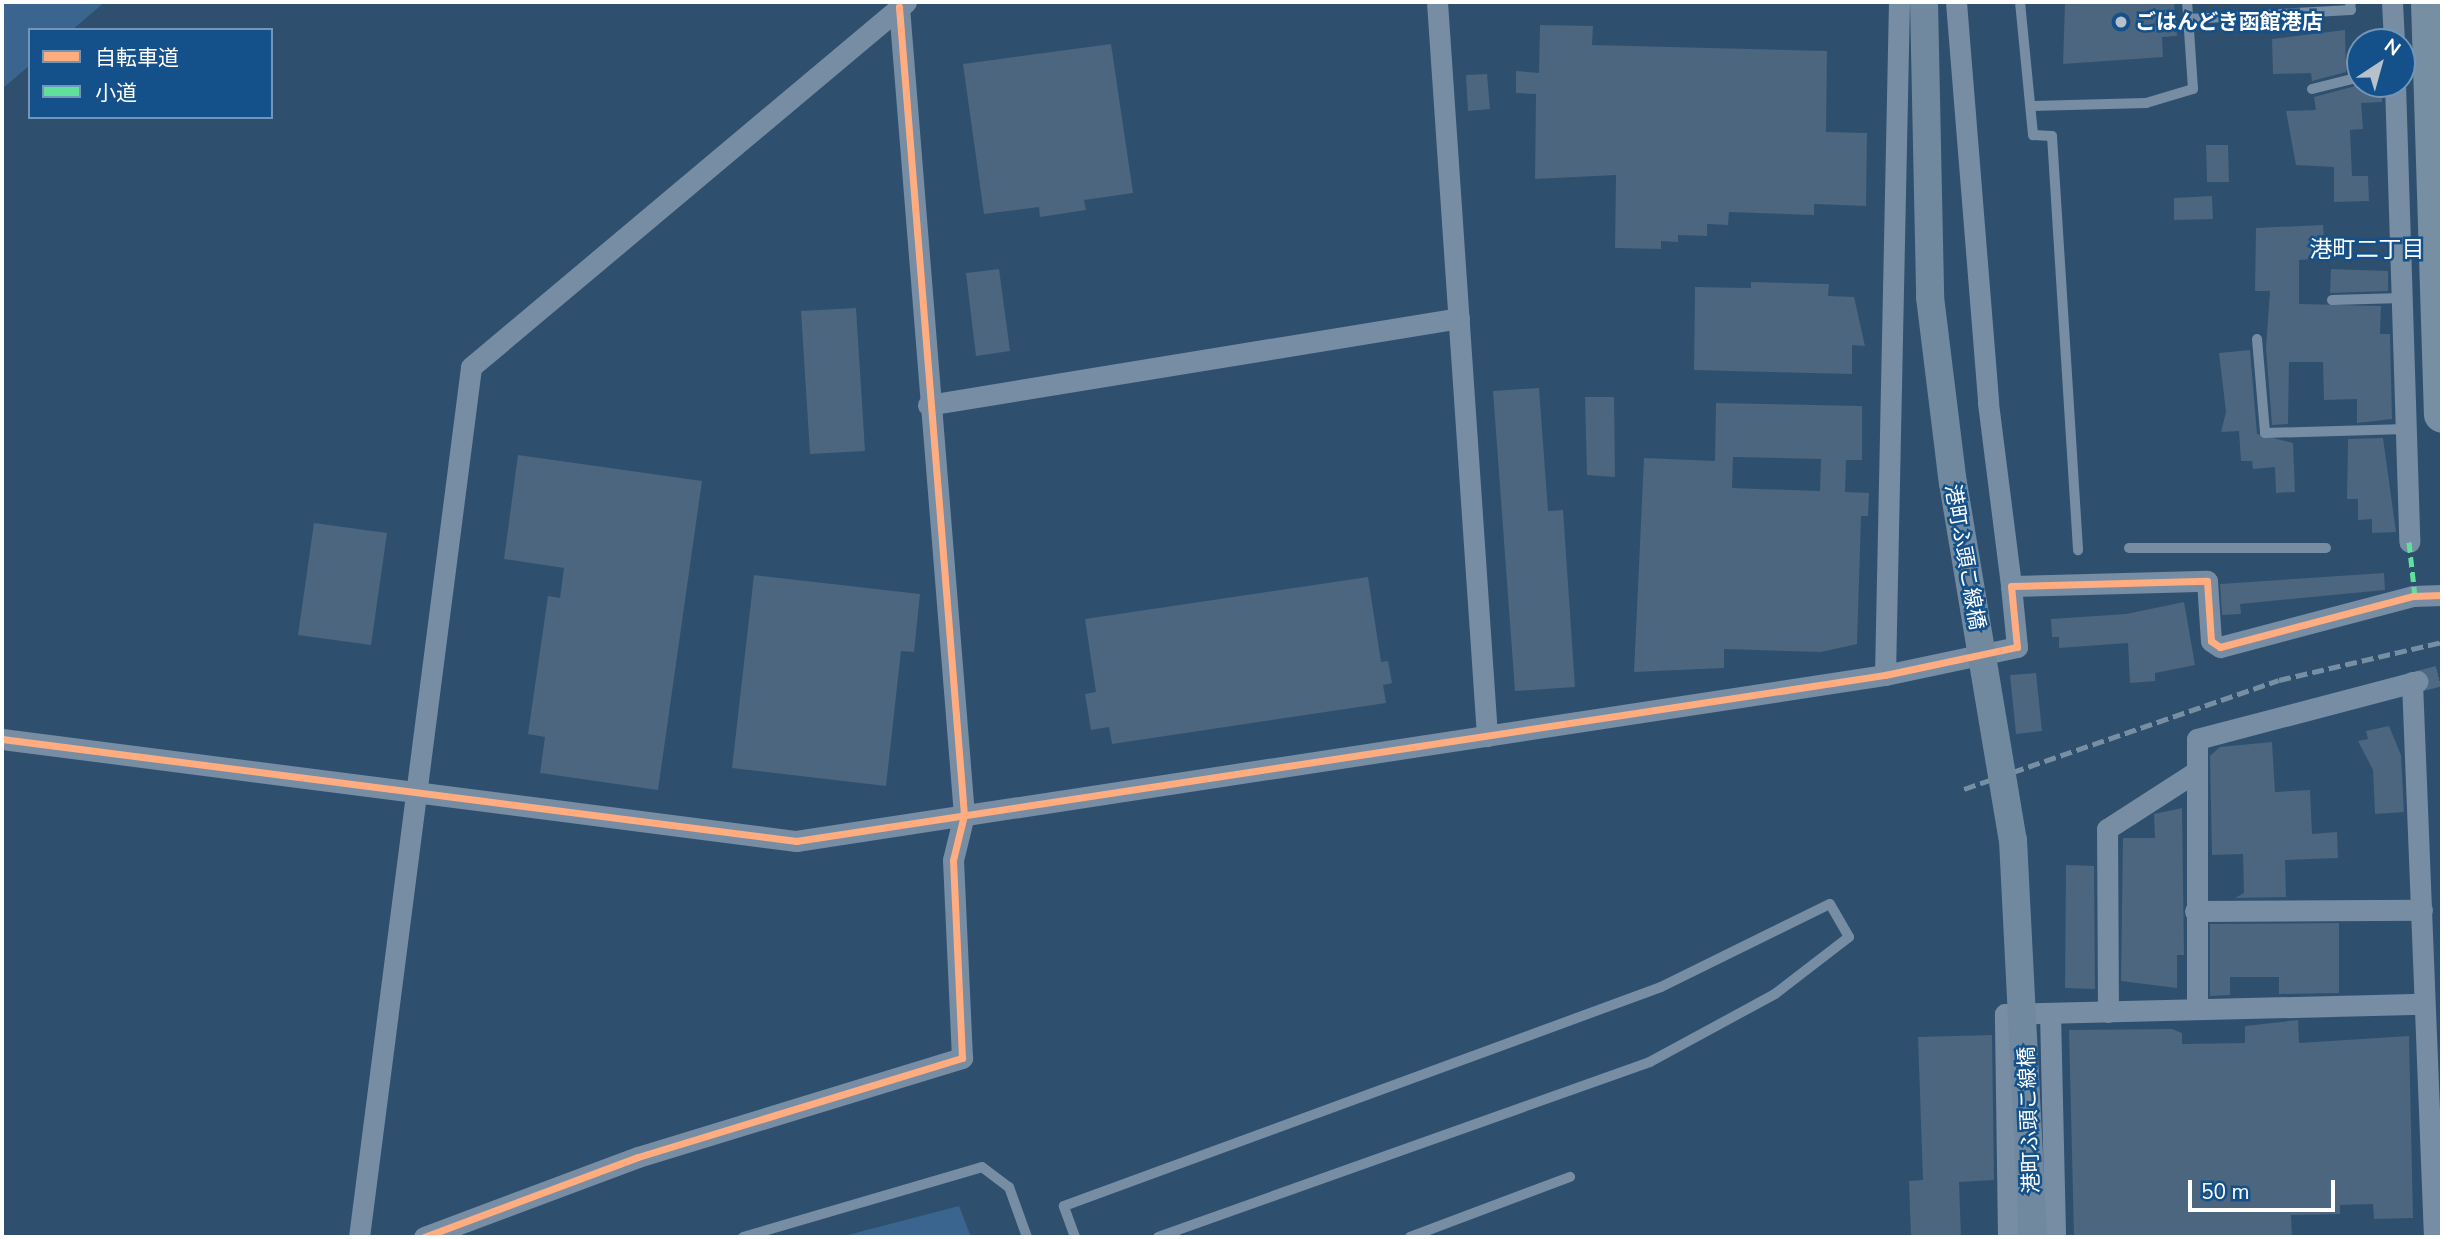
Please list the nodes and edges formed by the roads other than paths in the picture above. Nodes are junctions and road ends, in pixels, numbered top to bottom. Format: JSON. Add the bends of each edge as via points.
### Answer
{"nodes":[{"id":1,"x":1437,"y":2,"type":"edge"},
{"id":2,"x":1899,"y":2,"type":"edge"},
{"id":3,"x":1924,"y":2,"type":"edge"},
{"id":4,"x":1956,"y":2,"type":"edge"},
{"id":5,"x":2020,"y":2,"type":"edge"},
{"id":6,"x":2187,"y":2,"type":"edge"},
{"id":7,"x":2350,"y":2,"type":"edge"},
{"id":8,"x":2392,"y":2,"type":"edge"},
{"id":9,"x":2429,"y":2,"type":"edge"},
{"id":10,"x":902,"y":5,"type":"edge"},
{"id":11,"x":2188,"y":19,"type":"junction"},
{"id":12,"x":2393,"y":28,"type":"edge"},
{"id":13,"x":2346,"y":80,"type":"edge"},
{"id":14,"x":2312,"y":89,"type":"dead end"},
{"id":15,"x":2395,"y":98,"type":"edge"},
{"id":16,"x":2031,"y":106,"type":"junction"},
{"id":17,"x":2402,"y":298,"type":"junction"},
{"id":18,"x":2332,"y":300,"type":"dead end"},
{"id":19,"x":1459,"y":318,"type":"junction"},
{"id":20,"x":2257,"y":339,"type":"dead end"},
{"id":21,"x":928,"y":405,"type":"junction"},
{"id":22,"x":2442,"y":414,"type":"edge"},
{"id":23,"x":2407,"y":429,"type":"junction"},
{"id":24,"x":2409,"y":542,"type":"dead end"},
{"id":25,"x":2129,"y":548,"type":"dead end"},
{"id":26,"x":2326,"y":548,"type":"dead end"},
{"id":27,"x":2078,"y":550,"type":"dead end"},
{"id":28,"x":2011,"y":586,"type":"junction"},
{"id":29,"x":2442,"y":595,"type":"edge"},
{"id":30,"x":1885,"y":675,"type":"junction"},
{"id":31,"x":1487,"y":736,"type":"junction"},
{"id":32,"x":2,"y":739,"type":"edge"},
{"id":33,"x":2197,"y":771,"type":"junction"},
{"id":34,"x":418,"y":791,"type":"junction"},
{"id":35,"x":964,"y":814,"type":"junction"},
{"id":36,"x":2422,"y":910,"type":"junction"},
{"id":37,"x":2194,"y":911,"type":"junction"},
{"id":38,"x":2423,"y":1004,"type":"junction"},
{"id":39,"x":2197,"y":1009,"type":"junction"},
{"id":40,"x":2108,"y":1012,"type":"junction"},
{"id":41,"x":2050,"y":1013,"type":"junction"},
{"id":42,"x":1570,"y":1177,"type":"dead end"},
{"id":43,"x":359,"y":1237,"type":"edge"},
{"id":44,"x":424,"y":1237,"type":"edge"},
{"id":45,"x":743,"y":1237,"type":"edge"},
{"id":46,"x":1027,"y":1237,"type":"edge"},
{"id":47,"x":1075,"y":1237,"type":"edge"},
{"id":48,"x":1158,"y":1237,"type":"edge"},
{"id":49,"x":1410,"y":1237,"type":"edge"},
{"id":50,"x":2008,"y":1237,"type":"edge"},
{"id":51,"x":2033,"y":1237,"type":"edge"},
{"id":52,"x":2055,"y":1237,"type":"edge"},
{"id":53,"x":2434,"y":1237,"type":"edge"}],
"edges":[{"from":1,"to":19,"type":"street"},
{"from":2,"to":30,"type":"street"},
{"from":3,"to":51,"type":"street","name":"港町ふ頭こ線橋","bridge":true,"via":[[1931,310],[1951,471],[2013,840]]},
{"from":4,"to":28,"type":"street","via":[[1988,403]]},
{"from":5,"to":16,"type":"lane"},
{"from":6,"to":11,"type":"lane"},
{"from":7,"to":11,"type":"lane","via":[[2351,10]]},
{"from":8,"to":12,"type":"street"},
{"from":9,"to":22,"type":"highway"},
{"from":10,"to":21,"type":"street"},
{"from":10,"to":34,"type":"street","via":[[471,367]]},
{"from":11,"to":16,"type":"lane","via":[[2193,89],[2146,103]]},
{"from":13,"to":14,"type":"lane"},
{"from":15,"to":17,"type":"street"},
{"from":16,"to":27,"type":"lane","via":[[2033,135],[2052,136]]},
{"from":17,"to":18,"type":"lane"},
{"from":17,"to":23,"type":"street"},
{"from":19,"to":21,"type":"street"},
{"from":19,"to":31,"type":"street"},
{"from":20,"to":23,"type":"lane","via":[[2264,433]]},
{"from":21,"to":35,"type":"street"},
{"from":23,"to":24,"type":"street"},
{"from":25,"to":26,"type":"lane"},
{"from":28,"to":29,"type":"street","via":[[2207,581],[2211,641],[2220,647],[2413,596]]},
{"from":28,"to":30,"type":"street","via":[[2017,647]]},
{"from":30,"to":31,"type":"street"},
{"from":31,"to":35,"type":"street"},
{"from":32,"to":34,"type":"street"},
{"from":33,"to":36,"type":"street","via":[[2197,739],[2415,681]]},
{"from":33,"to":37,"type":"street"},
{"from":33,"to":40,"type":"street","via":[[2107,829]]},
{"from":34,"to":35,"type":"street","via":[[796,841]]},
{"from":34,"to":43,"type":"street"},
{"from":35,"to":44,"type":"street","via":[[953,860],[962,1058],[638,1157]]},
{"from":36,"to":37,"type":"street"},
{"from":36,"to":38,"type":"street"},
{"from":37,"to":39,"type":"street"},
{"from":38,"to":39,"type":"street"},
{"from":38,"to":53,"type":"street"},
{"from":39,"to":40,"type":"street"},
{"from":40,"to":41,"type":"street"},
{"from":41,"to":50,"type":"street","via":[[2005,1014]]},
{"from":41,"to":52,"type":"street"},
{"from":42,"to":49,"type":"lane"},
{"from":45,"to":46,"type":"lane","via":[[982,1167],[1009,1187]]},
{"from":47,"to":48,"type":"lane","via":[[1063,1206],[1661,986],[1830,904],[1849,937],[1775,994],[1650,1062]]}]}
